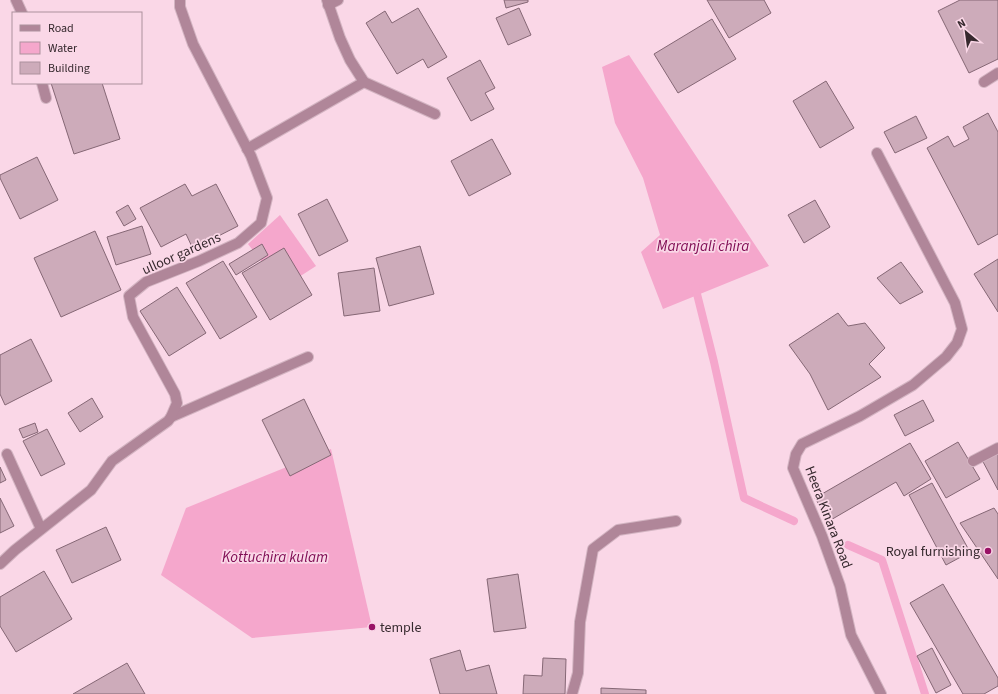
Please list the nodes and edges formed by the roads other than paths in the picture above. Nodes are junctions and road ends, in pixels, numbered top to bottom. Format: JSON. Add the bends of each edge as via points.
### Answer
{"nodes":[{"id":1,"x":16,"y":0,"type":"edge"},
{"id":2,"x":180,"y":0,"type":"edge"},
{"id":3,"x":331,"y":2,"type":"edge"},
{"id":4,"x":22,"y":12,"type":"edge"},
{"id":5,"x":998,"y":73,"type":"edge"},
{"id":6,"x":364,"y":82,"type":"junction"},
{"id":7,"x":984,"y":82,"type":"dead end"},
{"id":8,"x":42,"y":84,"type":"edge"},
{"id":9,"x":46,"y":98,"type":"dead end"},
{"id":10,"x":435,"y":114,"type":"dead end"},
{"id":11,"x":247,"y":149,"type":"junction"},
{"id":12,"x":877,"y":152,"type":"dead end"},
{"id":13,"x":308,"y":357,"type":"dead end"},
{"id":14,"x":171,"y":417,"type":"junction"},
{"id":15,"x":998,"y":448,"type":"edge"},
{"id":16,"x":7,"y":454,"type":"dead end"},
{"id":17,"x":973,"y":461,"type":"dead end"},
{"id":18,"x":676,"y":521,"type":"dead end"},
{"id":19,"x":41,"y":529,"type":"junction"},
{"id":20,"x":0,"y":564,"type":"edge"},
{"id":21,"x":572,"y":694,"type":"edge"},
{"id":22,"x":881,"y":694,"type":"edge"}],
"edges":[{"from":1,"to":4,"type":"street"},
{"from":2,"to":11,"type":"street","name":"ulloor gardens","via":[[193,44]]},
{"from":3,"to":6,"type":"street","via":[[340,38]]},
{"from":5,"to":7,"type":"street"},
{"from":6,"to":10,"type":"street"},
{"from":6,"to":11,"type":"street"},
{"from":8,"to":9,"type":"street"},
{"from":11,"to":14,"type":"street","name":"ulloor gardens","via":[[266,198],[261,223],[238,243],[146,282],[129,296],[133,318],[175,394],[176,403]]},
{"from":12,"to":22,"type":"street","name":"Heera Kinara Road","via":[[955,303],[962,329],[957,343],[946,357],[913,385],[860,416],[802,444],[796,454],[793,468],[838,578],[851,634]]},
{"from":13,"to":14,"type":"street"},
{"from":14,"to":19,"type":"street","via":[[163,426],[112,460],[91,490]]},
{"from":15,"to":17,"type":"street"},
{"from":16,"to":19,"type":"street"},
{"from":18,"to":21,"type":"street","via":[[618,530],[593,549],[580,622],[578,673]]},
{"from":19,"to":20,"type":"street"}]}
